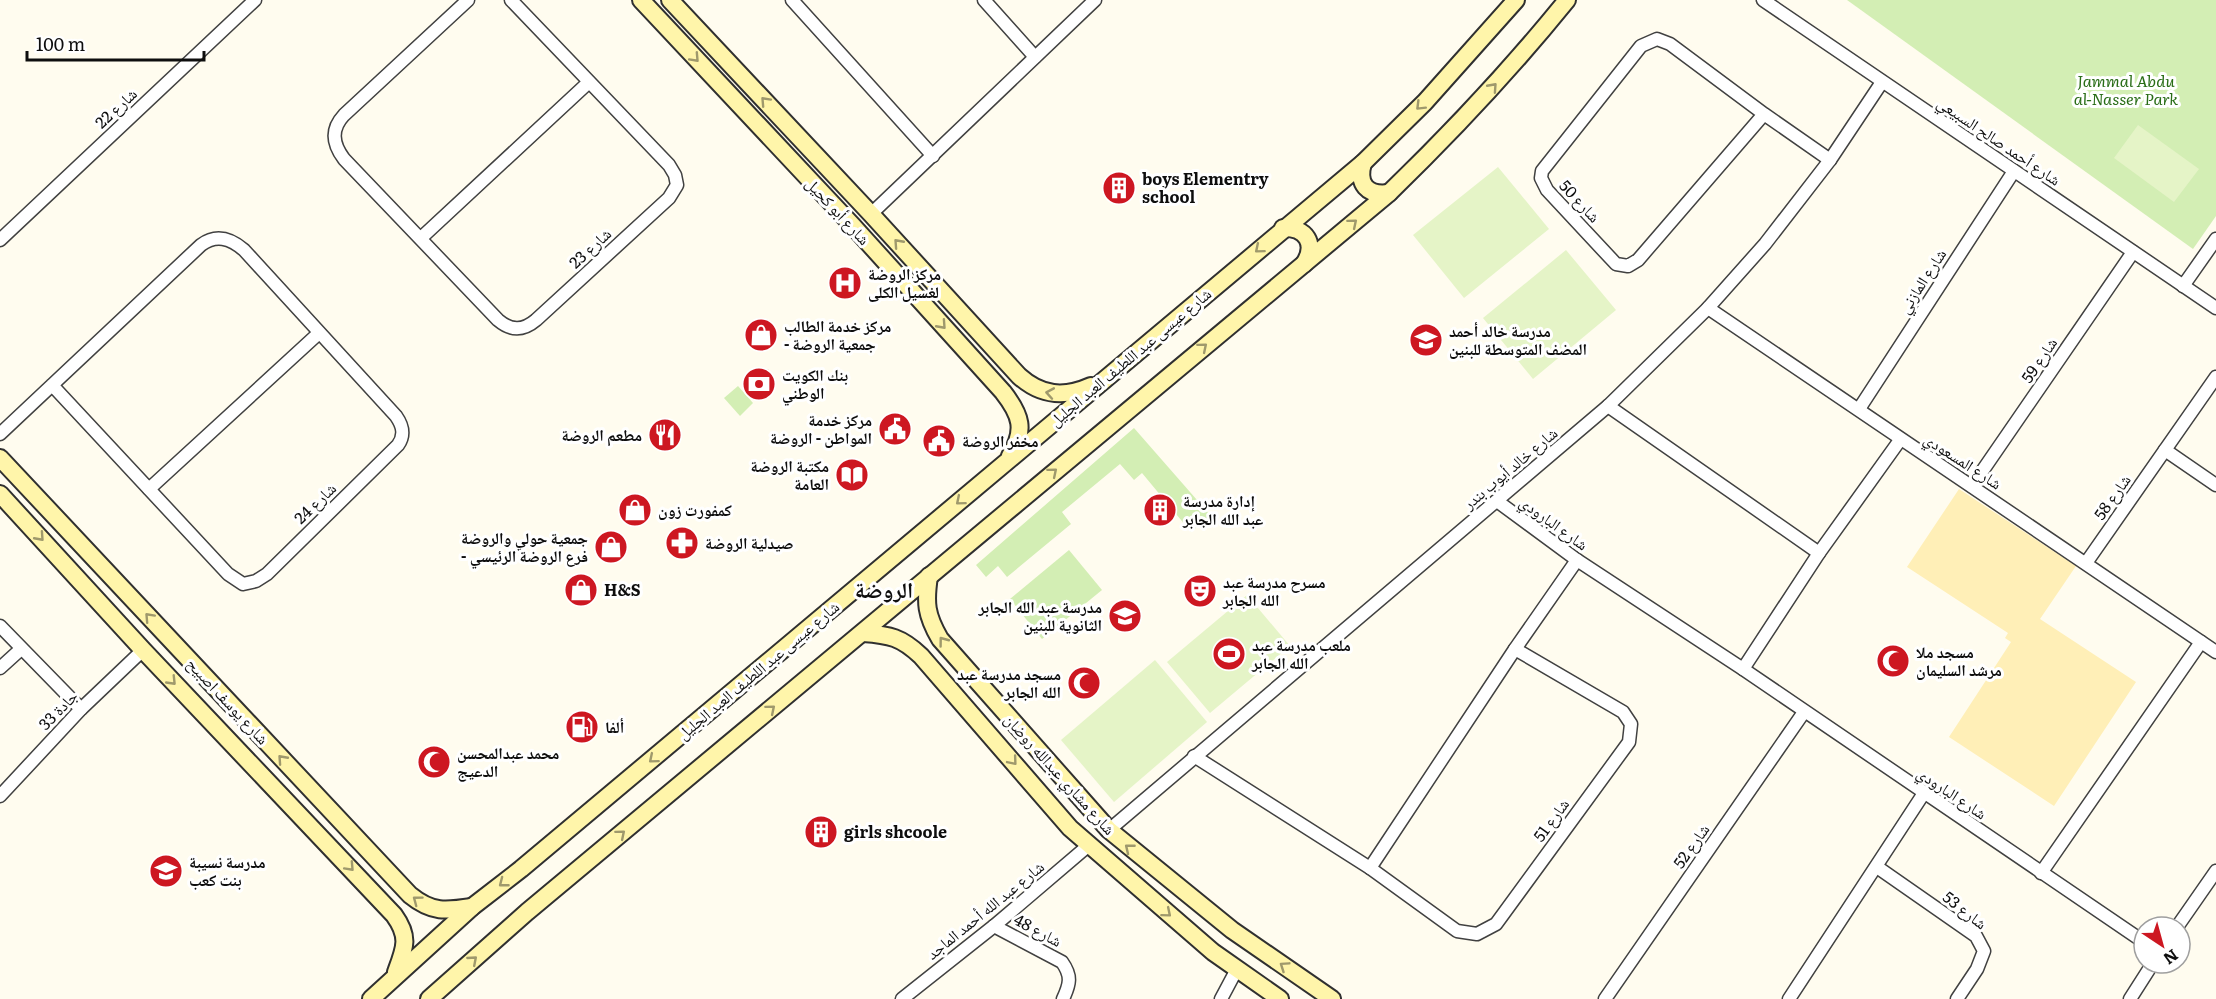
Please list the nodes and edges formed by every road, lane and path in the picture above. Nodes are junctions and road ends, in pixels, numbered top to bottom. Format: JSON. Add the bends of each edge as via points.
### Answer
{"nodes":[{"id":1,"x":255,"y":0,"type":"edge"},
{"id":2,"x":468,"y":0,"type":"edge"},
{"id":3,"x":511,"y":0,"type":"edge"},
{"id":4,"x":669,"y":0,"type":"edge"},
{"id":5,"x":792,"y":0,"type":"edge"},
{"id":6,"x":984,"y":0,"type":"edge"},
{"id":7,"x":1095,"y":0,"type":"edge"},
{"id":8,"x":1515,"y":0,"type":"edge"},
{"id":9,"x":1567,"y":0,"type":"edge"},
{"id":10,"x":1763,"y":0,"type":"edge"},
{"id":11,"x":646,"y":6,"type":"edge"},
{"id":12,"x":688,"y":19,"type":"junction"},
{"id":13,"x":672,"y":34,"type":"junction"},
{"id":14,"x":1035,"y":57,"type":"junction"},
{"id":15,"x":590,"y":82,"type":"junction"},
{"id":16,"x":1882,"y":82,"type":"junction"},
{"id":17,"x":1764,"y":114,"type":"junction"},
{"id":18,"x":933,"y":156,"type":"junction"},
{"id":19,"x":1830,"y":160,"type":"junction"},
{"id":20,"x":1364,"y":163,"type":"junction"},
{"id":21,"x":2014,"y":171,"type":"junction"},
{"id":22,"x":1389,"y":193,"type":"junction"},
{"id":23,"x":871,"y":214,"type":"junction"},
{"id":24,"x":1283,"y":228,"type":"junction"},
{"id":25,"x":420,"y":238,"type":"junction"},
{"id":26,"x":2216,"y":239,"type":"edge"},
{"id":27,"x":0,"y":240,"type":"edge"},
{"id":28,"x":2133,"y":252,"type":"junction"},
{"id":29,"x":1303,"y":264,"type":"junction"},
{"id":30,"x":2183,"y":286,"type":"junction"},
{"id":31,"x":1707,"y":308,"type":"junction"},
{"id":32,"x":2216,"y":308,"type":"edge"},
{"id":33,"x":319,"y":333,"type":"junction"},
{"id":34,"x":1012,"y":368,"type":"junction"},
{"id":35,"x":2216,"y":377,"type":"edge"},
{"id":36,"x":1105,"y":378,"type":"junction"},
{"id":37,"x":995,"y":383,"type":"junction"},
{"id":38,"x":52,"y":385,"type":"junction"},
{"id":39,"x":1608,"y":406,"type":"junction"},
{"id":40,"x":1859,"y":409,"type":"junction"},
{"id":41,"x":0,"y":434,"type":"edge"},
{"id":42,"x":1900,"y":440,"type":"junction"},
{"id":43,"x":2165,"y":450,"type":"junction"},
{"id":44,"x":0,"y":458,"type":"edge"},
{"id":45,"x":1004,"y":464,"type":"junction"},
{"id":46,"x":2216,"y":485,"type":"edge"},
{"id":47,"x":1972,"y":486,"type":"junction"},
{"id":48,"x":149,"y":489,"type":"junction"},
{"id":49,"x":0,"y":494,"type":"edge"},
{"id":50,"x":1497,"y":501,"type":"junction"},
{"id":51,"x":1819,"y":553,"type":"junction"},
{"id":52,"x":1577,"y":560,"type":"junction"},
{"id":53,"x":2086,"y":563,"type":"junction"},
{"id":54,"x":929,"y":576,"type":"junction"},
{"id":55,"x":0,"y":626,"type":"edge"},
{"id":56,"x":863,"y":633,"type":"junction"},
{"id":57,"x":2201,"y":642,"type":"junction"},
{"id":58,"x":21,"y":649,"type":"junction"},
{"id":59,"x":1515,"y":649,"type":"junction"},
{"id":60,"x":143,"y":650,"type":"junction"},
{"id":61,"x":2216,"y":652,"type":"edge"},
{"id":62,"x":0,"y":668,"type":"edge"},
{"id":63,"x":1743,"y":669,"type":"junction"},
{"id":64,"x":81,"y":709,"type":"junction"},
{"id":65,"x":1804,"y":712,"type":"junction"},
{"id":66,"x":1012,"y":721,"type":"junction"},
{"id":67,"x":995,"y":739,"type":"junction"},
{"id":68,"x":1194,"y":756,"type":"junction"},
{"id":69,"x":1924,"y":793,"type":"junction"},
{"id":70,"x":0,"y":796,"type":"edge"},
{"id":71,"x":322,"y":802,"type":"junction"},
{"id":72,"x":304,"y":819,"type":"junction"},
{"id":73,"x":346,"y":827,"type":"junction"},
{"id":74,"x":1108,"y":830,"type":"junction"},
{"id":75,"x":1089,"y":845,"type":"junction"},
{"id":76,"x":330,"y":846,"type":"junction"},
{"id":77,"x":1370,"y":867,"type":"junction"},
{"id":78,"x":1877,"y":867,"type":"junction"},
{"id":79,"x":2216,"y":871,"type":"edge"},
{"id":80,"x":2040,"y":873,"type":"junction"},
{"id":81,"x":2204,"y":888,"type":"junction"},
{"id":82,"x":2216,"y":896,"type":"edge"},
{"id":83,"x":472,"y":907,"type":"junction"},
{"id":84,"x":2185,"y":915,"type":"edge"},
{"id":85,"x":994,"y":926,"type":"junction"},
{"id":86,"x":2132,"y":934,"type":"edge"},
{"id":87,"x":1237,"y":969,"type":"junction"},
{"id":88,"x":2145,"y":975,"type":"edge"},
{"id":89,"x":394,"y":977,"type":"junction"},
{"id":90,"x":1331,"y":998,"type":"edge"},
{"id":91,"x":371,"y":999,"type":"edge"},
{"id":92,"x":429,"y":999,"type":"edge"},
{"id":93,"x":902,"y":999,"type":"edge"},
{"id":94,"x":1063,"y":999,"type":"edge"},
{"id":95,"x":1221,"y":999,"type":"edge"},
{"id":96,"x":1280,"y":999,"type":"edge"},
{"id":97,"x":1605,"y":999,"type":"edge"},
{"id":98,"x":1789,"y":999,"type":"edge"},
{"id":99,"x":1957,"y":999,"type":"edge"},
{"id":100,"x":2130,"y":999,"type":"edge"}],
"edges":[{"from":1,"to":27,"type":"street","name":"شارع 22"},
{"from":2,"to":25,"type":"street","name":"شارع 23","via":[[334,128],[341,155]]},
{"from":3,"to":15,"type":"street","name":"شارع 23"},
{"from":4,"to":11,"type":"street","via":[[662,11]]},
{"from":4,"to":12,"type":"street","name":"شارع أبو كحيل"},
{"from":5,"to":18,"type":"street"},
{"from":6,"to":14,"type":"street"},
{"from":7,"to":14,"type":"street"},
{"from":8,"to":20,"type":"street","name":"شارع عيسى عبد اللطيف العبد الجليل","one_way":true,"via":[[1425,102]]},
{"from":22,"to":9,"type":"street","one_way":true,"via":[[1470,113]]},
{"from":10,"to":16,"type":"street","name":"شارع أحمد صالح السبيعي"},
{"from":11,"to":13,"type":"street","name":"شارع أبو كحيل"},
{"from":12,"to":13,"type":"street","via":[[678,21]]},
{"from":23,"to":12,"type":"street","name":"شارع أبو كحيل","one_way":true},
{"from":13,"to":37,"type":"street","name":"شارع أبو كحيل","one_way":true},
{"from":14,"to":18,"type":"street"},
{"from":15,"to":25,"type":"street"},
{"from":15,"to":25,"type":"street","name":"شارع 23","via":[[673,170],[677,185],[669,198],[536,320],[520,329],[498,320]]},
{"from":16,"to":19,"type":"street","name":"شارع خالد أيوب بندر"},
{"from":16,"to":21,"type":"street","name":"شارع أحمد صالح السبيعي"},
{"from":17,"to":17,"type":"street","name":"شارع 50","via":[[1670,44],[1657,39],[1641,46],[1542,171],[1541,178],[1547,190],[1616,264],[1628,266],[1638,260]]},
{"from":17,"to":19,"type":"street","name":"شارع 50"},
{"from":18,"to":23,"type":"street"},
{"from":19,"to":31,"type":"street","name":"شارع خالد أيوب بندر"},
{"from":20,"to":22,"type":"street","via":[[1360,172],[1363,183],[1379,194]]},
{"from":20,"to":24,"type":"street","name":"شارع عيسى عبد اللطيف العبد الجليل"},
{"from":21,"to":28,"type":"street","name":"شارع أحمد صالح السبيعي"},
{"from":21,"to":40,"type":"street","name":"شارع المازني"},
{"from":29,"to":22,"type":"street","one_way":true},
{"from":34,"to":23,"type":"street","name":"شارع أبو كحيل","one_way":true},
{"from":24,"to":29,"type":"street","via":[[1301,231],[1307,238],[1309,257]]},
{"from":24,"to":36,"type":"street","name":"شارع عيسى عبد اللطيف العبد الجليل","one_way":true},
{"from":26,"to":30,"type":"street"},
{"from":28,"to":30,"type":"street","name":"شارع أحمد صالح السبيعي"},
{"from":28,"to":47,"type":"street","name":"شارع 59"},
{"from":54,"to":29,"type":"street","one_way":true},
{"from":30,"to":32,"type":"street","name":"شارع أحمد صالح السبيعي"},
{"from":31,"to":39,"type":"street","name":"شارع خالد أيوب بندر"},
{"from":31,"to":40,"type":"street","name":"شارع المسعودي"},
{"from":33,"to":38,"type":"street","name":"شارع 24","via":[[244,250],[231,241],[214,238],[201,245]]},
{"from":33,"to":48,"type":"street"},
{"from":33,"to":48,"type":"street","name":"شارع 24","via":[[396,416],[403,428],[402,436],[398,445],[267,574],[246,584],[236,581]]},
{"from":36,"to":34,"type":"street","name":"شارع أبو كحيل","one_way":true,"via":[[1080,391],[1056,395],[1033,387]]},
{"from":34,"to":37,"type":"street","via":[[1006,379]]},
{"from":35,"to":43,"type":"street","name":"شارع 58"},
{"from":36,"to":45,"type":"street","name":"شارع عيسى عبد اللطيف العبد الجليل"},
{"from":37,"to":45,"type":"street","name":"شارع أبو كحيل","via":[[1015,408],[1020,425],[1019,438]]},
{"from":38,"to":41,"type":"street","name":"شارع 24"},
{"from":38,"to":48,"type":"street","name":"شارع 24"},
{"from":39,"to":50,"type":"street","name":"شارع خالد أيوب بندر"},
{"from":39,"to":51,"type":"street"},
{"from":40,"to":42,"type":"street","name":"شارع المسعودي"},
{"from":42,"to":47,"type":"street","name":"شارع المسعودي"},
{"from":42,"to":51,"type":"street"},
{"from":43,"to":46,"type":"street"},
{"from":43,"to":53,"type":"street","name":"شارع 58"},
{"from":71,"to":44,"type":"street","name":"شارع يوسف اصبيح","one_way":true},
{"from":45,"to":83,"type":"street","name":"شارع عيسى عبد اللطيف العبد الجليل","one_way":true},
{"from":47,"to":53,"type":"street","name":"شارع المسعودي"},
{"from":49,"to":60,"type":"street","name":"شارع يوسف اصبيح","one_way":true},
{"from":50,"to":52,"type":"street","name":"شارع البارودي"},
{"from":50,"to":68,"type":"street","name":"شارع خالد أيوب بندر"},
{"from":51,"to":63,"type":"street"},
{"from":52,"to":59,"type":"street"},
{"from":52,"to":63,"type":"street","name":"شارع البارودي"},
{"from":53,"to":57,"type":"street","name":"شارع المسعودي"},
{"from":54,"to":56,"type":"street"},
{"from":66,"to":54,"type":"street","name":"شارع مشاري عبدالله روضان","one_way":true,"via":[[931,624],[926,608]]},
{"from":55,"to":58,"type":"street"},
{"from":56,"to":67,"type":"street","name":"شارع مشاري عبدالله روضان","via":[[892,635],[907,642]]},
{"from":92,"to":56,"type":"street","one_way":true,"via":[[527,912]]},
{"from":57,"to":61,"type":"street","name":"شارع المسعودي"},
{"from":57,"to":80,"type":"street"},
{"from":58,"to":62,"type":"street"},
{"from":58,"to":64,"type":"street"},
{"from":59,"to":77,"type":"street"},
{"from":59,"to":77,"type":"street","name":"شارع 51","via":[[1623,712],[1631,724],[1629,742],[1496,924],[1477,934],[1457,931]]},
{"from":60,"to":64,"type":"street","name":"جادة 33"},
{"from":60,"to":72,"type":"street","name":"شارع يوسف اصبيح","one_way":true},
{"from":63,"to":65,"type":"street","name":"شارع البارودي"},
{"from":64,"to":70,"type":"street","name":"جادة 33"},
{"from":65,"to":69,"type":"street","name":"شارع البارودي"},
{"from":65,"to":97,"type":"street","name":"شارع 52"},
{"from":66,"to":67,"type":"street","via":[[997,722]]},
{"from":66,"to":74,"type":"street","name":"شارع مشاري عبدالله روضان"},
{"from":67,"to":75,"type":"street","name":"شارع مشاري عبدالله روضان","one_way":true},
{"from":68,"to":74,"type":"street","name":"شارع خالد أيوب بندر"},
{"from":68,"to":77,"type":"street","name":"شارع 51"},
{"from":69,"to":78,"type":"street"},
{"from":69,"to":80,"type":"street","name":"شارع البارودي"},
{"from":71,"to":72,"type":"street","via":[[321,815],[310,821]]},
{"from":71,"to":73,"type":"street","name":"شارع يوسف اصبيح"},
{"from":72,"to":76,"type":"street","name":"شارع يوسف اصبيح"},
{"from":73,"to":76,"type":"street","via":[[331,831]]},
{"from":83,"to":73,"type":"street","name":"شارع يوسف اصبيح","one_way":true,"via":[[447,911],[422,904]]},
{"from":90,"to":74,"type":"street","name":"شارع مشاري عبدالله روضان","one_way":true,"via":[[1232,930]]},
{"from":75,"to":85,"type":"street","name":"شارع عبد الله أحمد الماجد"},
{"from":75,"to":87,"type":"street","name":"شارع مشاري عبدالله روضان","one_way":true},
{"from":76,"to":89,"type":"street","name":"شارع يوسف اصبيح","one_way":true,"via":[[402,926],[404,951]]},
{"from":78,"to":98,"type":"street"},
{"from":78,"to":99,"type":"street","name":"شارع 53","via":[[1976,936],[1984,951]]},
{"from":79,"to":81,"type":"street"},
{"from":80,"to":86,"type":"street","name":"شارع البارودي"},
{"from":81,"to":82,"type":"street"},
{"from":81,"to":84,"type":"street"},
{"from":83,"to":89,"type":"street","name":"شارع عيسى عبد اللطيف العبد الجليل"},
{"from":85,"to":93,"type":"street","name":"شارع عبد الله أحمد الماجد"},
{"from":85,"to":94,"type":"street","name":"شارع 48","via":[[1062,962],[1070,972],[1070,984]]},
{"from":87,"to":95,"type":"street"},
{"from":87,"to":96,"type":"street","name":"شارع مشاري عبدالله روضان"},
{"from":88,"to":100,"type":"street"},
{"from":89,"to":91,"type":"street","name":"شارع عيسى عبد اللطيف العبد الجليل"}]}
